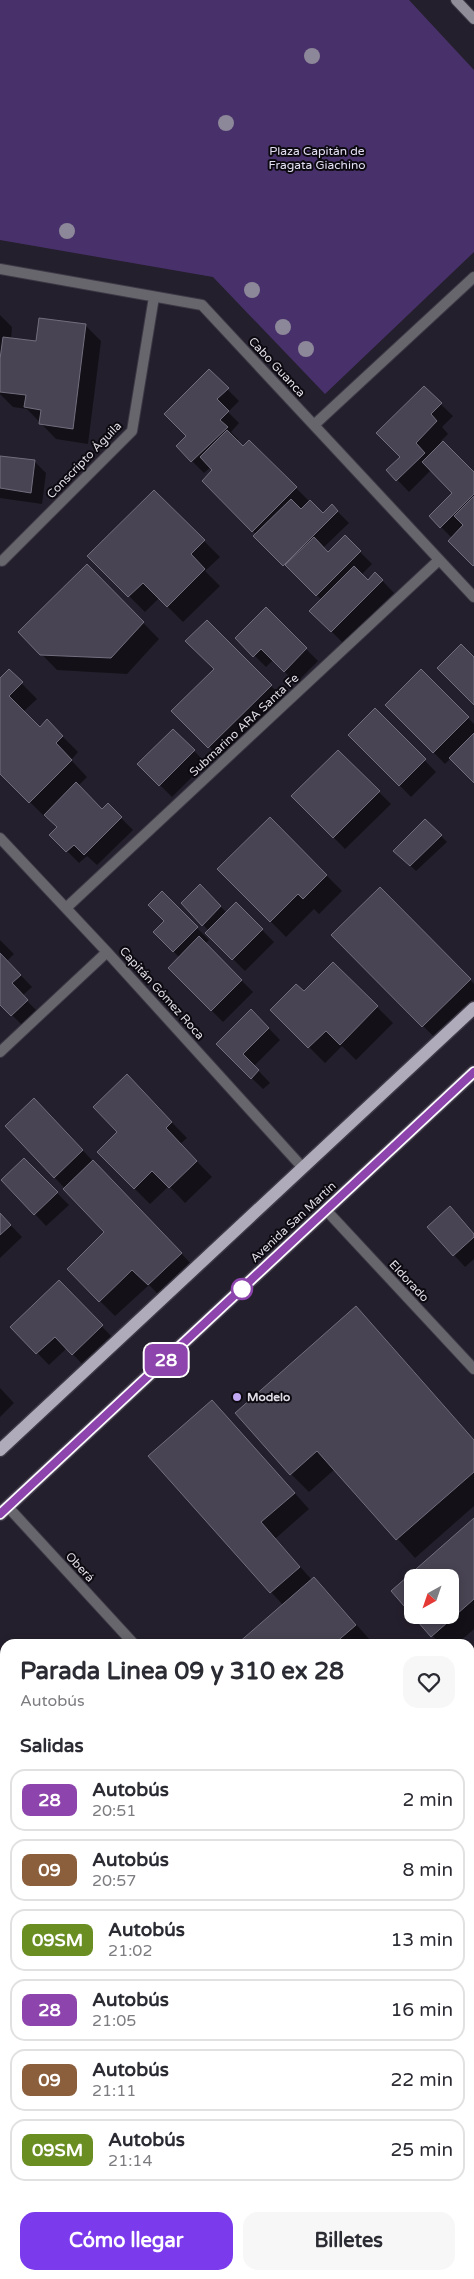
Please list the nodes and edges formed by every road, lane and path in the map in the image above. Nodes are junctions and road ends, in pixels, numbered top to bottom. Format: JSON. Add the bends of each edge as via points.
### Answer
{"nodes":[{"id":1,"x":456,"y":0,"type":"edge"},
{"id":2,"x":474,"y":19,"type":"edge"},
{"id":3,"x":0,"y":269,"type":"edge"},
{"id":4,"x":474,"y":277,"type":"edge"},
{"id":5,"x":154,"y":297,"type":"junction"},
{"id":6,"x":314,"y":426,"type":"junction"},
{"id":7,"x":439,"y":560,"type":"junction"},
{"id":8,"x":2,"y":561,"type":"dead end"},
{"id":9,"x":474,"y":597,"type":"edge"},
{"id":10,"x":0,"y":838,"type":"edge"},
{"id":11,"x":66,"y":908,"type":"junction"},
{"id":12,"x":107,"y":952,"type":"junction"},
{"id":13,"x":474,"y":1008,"type":"edge"},
{"id":14,"x":0,"y":1052,"type":"edge"},
{"id":15,"x":474,"y":1072,"type":"edge"},
{"id":16,"x":303,"y":1168,"type":"junction"},
{"id":17,"x":326,"y":1210,"type":"junction"},
{"id":18,"x":474,"y":1369,"type":"edge"},
{"id":19,"x":0,"y":1450,"type":"edge"},
{"id":20,"x":4,"y":1511,"type":"edge"},
{"id":21,"x":129,"y":1639,"type":"edge"}],
"edges":[{"from":1,"to":2,"type":"main road"},
{"from":3,"to":5,"type":"street","name":"Cabo Guanca"},
{"from":4,"to":6,"type":"street"},
{"from":5,"to":6,"type":"street","name":"Cabo Guanca","via":[[202,305]]},
{"from":5,"to":8,"type":"street","name":"Conscripto Águila","via":[[132,431]]},
{"from":6,"to":7,"type":"street","name":"Cabo Guanca"},
{"from":7,"to":9,"type":"street","name":"Cabo Guanca"},
{"from":7,"to":11,"type":"street","name":"Submarino ARA Santa Fe"},
{"from":10,"to":11,"type":"street","name":"Capitán Gómez Roca"},
{"from":11,"to":12,"type":"street","name":"Capitán Gómez Roca"},
{"from":12,"to":14,"type":"street"},
{"from":12,"to":16,"type":"street","name":"Capitán Gómez Roca"},
{"from":13,"to":16,"type":"main road"},
{"from":15,"to":17,"type":"main road","name":"Avenida San Martín"},
{"from":16,"to":19,"type":"main road"},
{"from":17,"to":18,"type":"street","name":"Eldorado"},
{"from":17,"to":20,"type":"main road","name":"Avenida San Martín"},
{"from":20,"to":21,"type":"street","name":"Oberá"}]}
